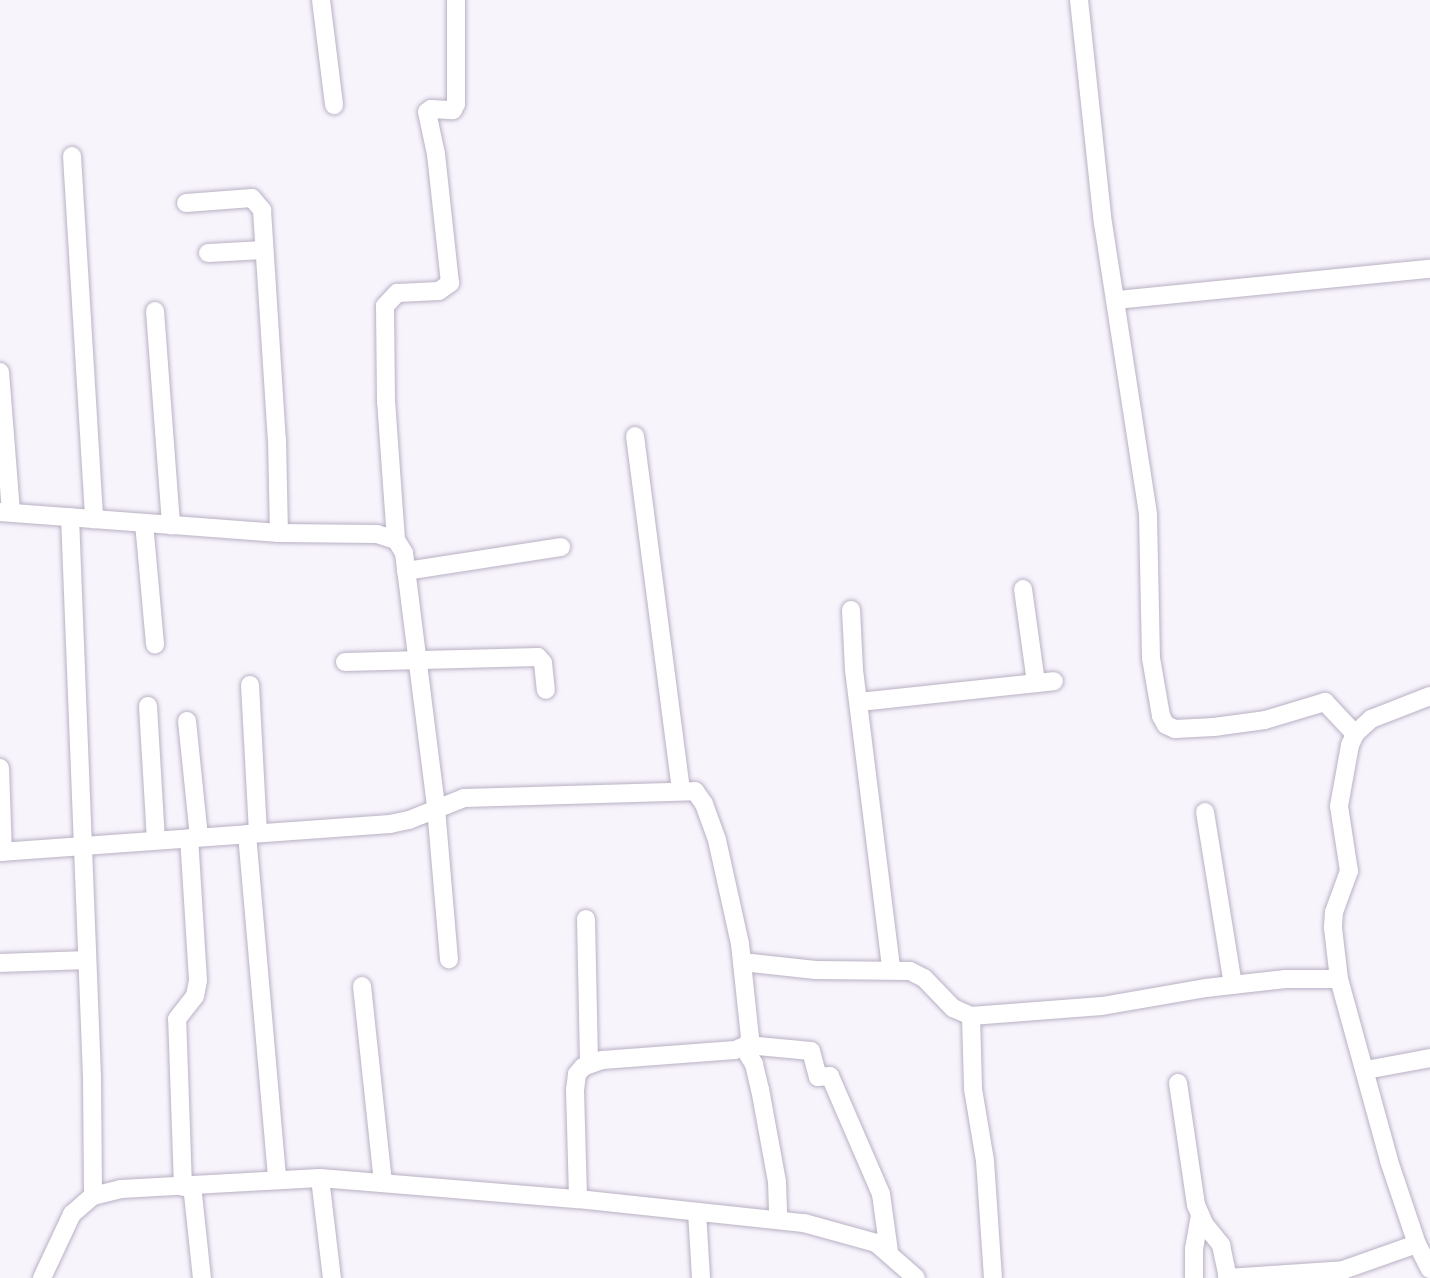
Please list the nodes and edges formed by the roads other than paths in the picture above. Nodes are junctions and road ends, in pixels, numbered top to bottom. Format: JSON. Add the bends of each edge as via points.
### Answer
{"nodes":[{"id":1,"x":321,"y":0,"type":"edge"},
{"id":2,"x":456,"y":0,"type":"edge"},
{"id":3,"x":1079,"y":0,"type":"edge"},
{"id":4,"x":334,"y":105,"type":"dead end"},
{"id":5,"x":72,"y":156,"type":"dead end"},
{"id":6,"x":186,"y":203,"type":"dead end"},
{"id":7,"x":264,"y":250,"type":"junction"},
{"id":8,"x":208,"y":253,"type":"dead end"},
{"id":9,"x":1430,"y":269,"type":"edge"},
{"id":10,"x":1117,"y":300,"type":"junction"},
{"id":11,"x":155,"y":311,"type":"dead end"},
{"id":12,"x":0,"y":372,"type":"edge"},
{"id":13,"x":635,"y":436,"type":"dead end"},
{"id":14,"x":6,"y":512,"type":"edge"},
{"id":15,"x":70,"y":517,"type":"junction"},
{"id":16,"x":94,"y":519,"type":"junction"},
{"id":17,"x":144,"y":523,"type":"junction"},
{"id":18,"x":171,"y":525,"type":"junction"},
{"id":19,"x":279,"y":533,"type":"junction"},
{"id":20,"x":396,"y":540,"type":"junction"},
{"id":21,"x":561,"y":547,"type":"dead end"},
{"id":22,"x":406,"y":571,"type":"junction"},
{"id":23,"x":1023,"y":589,"type":"dead end"},
{"id":24,"x":851,"y":610,"type":"dead end"},
{"id":25,"x":155,"y":645,"type":"dead end"},
{"id":26,"x":417,"y":660,"type":"junction"},
{"id":27,"x":345,"y":662,"type":"dead end"},
{"id":28,"x":250,"y":685,"type":"dead end"},
{"id":29,"x":546,"y":690,"type":"dead end"},
{"id":30,"x":1430,"y":696,"type":"edge"},
{"id":31,"x":859,"y":702,"type":"junction"},
{"id":32,"x":148,"y":706,"type":"dead end"},
{"id":33,"x":187,"y":721,"type":"dead end"},
{"id":34,"x":1352,"y":731,"type":"junction"},
{"id":35,"x":0,"y":768,"type":"edge"},
{"id":36,"x":681,"y":789,"type":"junction"},
{"id":37,"x":436,"y":808,"type":"junction"},
{"id":38,"x":1205,"y":812,"type":"dead end"},
{"id":39,"x":252,"y":833,"type":"junction"},
{"id":40,"x":194,"y":838,"type":"junction"},
{"id":41,"x":156,"y":840,"type":"junction"},
{"id":42,"x":82,"y":846,"type":"junction"},
{"id":43,"x":1,"y":852,"type":"edge"},
{"id":44,"x":586,"y":919,"type":"dead end"},
{"id":45,"x":449,"y":959,"type":"dead end"},
{"id":46,"x":87,"y":960,"type":"junction"},
{"id":47,"x":742,"y":962,"type":"junction"},
{"id":48,"x":0,"y":963,"type":"edge"},
{"id":49,"x":891,"y":969,"type":"junction"},
{"id":50,"x":1339,"y":979,"type":"junction"},
{"id":51,"x":1233,"y":985,"type":"junction"},
{"id":52,"x":362,"y":986,"type":"dead end"},
{"id":53,"x":971,"y":1016,"type":"junction"},
{"id":54,"x":745,"y":1046,"type":"junction"},
{"id":55,"x":1430,"y":1058,"type":"edge"},
{"id":56,"x":589,"y":1063,"type":"junction"},
{"id":57,"x":1366,"y":1070,"type":"junction"},
{"id":58,"x":1178,"y":1083,"type":"dead end"},
{"id":59,"x":320,"y":1178,"type":"junction"},
{"id":60,"x":277,"y":1180,"type":"junction"},
{"id":61,"x":383,"y":1181,"type":"junction"},
{"id":62,"x":187,"y":1186,"type":"junction"},
{"id":63,"x":93,"y":1196,"type":"junction"},
{"id":64,"x":578,"y":1199,"type":"junction"},
{"id":65,"x":697,"y":1212,"type":"junction"},
{"id":66,"x":1200,"y":1215,"type":"junction"},
{"id":67,"x":778,"y":1220,"type":"junction"},
{"id":68,"x":1417,"y":1244,"type":"junction"},
{"id":69,"x":889,"y":1252,"type":"junction"},
{"id":70,"x":1429,"y":1266,"type":"edge"},
{"id":71,"x":42,"y":1278,"type":"edge"},
{"id":72,"x":202,"y":1278,"type":"edge"},
{"id":73,"x":332,"y":1278,"type":"edge"},
{"id":74,"x":701,"y":1278,"type":"edge"},
{"id":75,"x":915,"y":1278,"type":"edge"},
{"id":76,"x":993,"y":1278,"type":"edge"},
{"id":77,"x":1194,"y":1278,"type":"edge"},
{"id":78,"x":1228,"y":1278,"type":"edge"}],
"edges":[{"from":1,"to":4,"type":"street"},
{"from":2,"to":20,"type":"street","via":[[456,104],[453,110],[427,112],[450,283],[439,291],[397,293],[385,306]]},
{"from":3,"to":10,"type":"street","via":[[1103,223]]},
{"from":5,"to":16,"type":"street"},
{"from":6,"to":7,"type":"street","via":[[256,200],[262,210]]},
{"from":7,"to":8,"type":"street"},
{"from":7,"to":19,"type":"street"},
{"from":9,"to":10,"type":"street"},
{"from":10,"to":34,"type":"street","via":[[1148,515],[1151,658],[1162,721],[1175,729],[1214,727],[1265,720],[1322,702],[1331,704]]},
{"from":11,"to":18,"type":"street"},
{"from":12,"to":14,"type":"street"},
{"from":13,"to":36,"type":"street"},
{"from":14,"to":15,"type":"street"},
{"from":15,"to":16,"type":"street"},
{"from":15,"to":42,"type":"street"},
{"from":16,"to":17,"type":"street"},
{"from":17,"to":18,"type":"street"},
{"from":17,"to":25,"type":"street"},
{"from":18,"to":19,"type":"street"},
{"from":19,"to":20,"type":"street","via":[[377,534]]},
{"from":20,"to":22,"type":"street"},
{"from":21,"to":22,"type":"street"},
{"from":22,"to":26,"type":"street"},
{"from":23,"to":31,"type":"street","via":[[1045,682]]},
{"from":24,"to":31,"type":"street"},
{"from":26,"to":27,"type":"street"},
{"from":26,"to":29,"type":"street","via":[[538,657]]},
{"from":26,"to":37,"type":"street"},
{"from":28,"to":39,"type":"street"},
{"from":30,"to":34,"type":"street","via":[[1385,711]]},
{"from":31,"to":49,"type":"street"},
{"from":32,"to":41,"type":"street"},
{"from":33,"to":40,"type":"street"},
{"from":34,"to":50,"type":"street","via":[[1339,806],[1349,871],[1334,912]]},
{"from":35,"to":43,"type":"street"},
{"from":36,"to":37,"type":"street","via":[[464,798]]},
{"from":36,"to":47,"type":"street","via":[[699,795],[709,816]]},
{"from":37,"to":39,"type":"street","via":[[390,824]]},
{"from":37,"to":45,"type":"street"},
{"from":38,"to":51,"type":"street"},
{"from":39,"to":40,"type":"street"},
{"from":39,"to":60,"type":"street"},
{"from":40,"to":41,"type":"street"},
{"from":40,"to":62,"type":"street","via":[[198,980],[195,996],[177,1019]]},
{"from":41,"to":42,"type":"street"},
{"from":42,"to":43,"type":"street"},
{"from":42,"to":46,"type":"street"},
{"from":44,"to":56,"type":"street"},
{"from":46,"to":48,"type":"street"},
{"from":46,"to":63,"type":"street"},
{"from":47,"to":49,"type":"street","via":[[816,970]]},
{"from":47,"to":54,"type":"street","via":[[751,1029]]},
{"from":49,"to":53,"type":"street","via":[[924,978],[953,1008]]},
{"from":50,"to":51,"type":"street"},
{"from":50,"to":57,"type":"street"},
{"from":51,"to":53,"type":"street","via":[[1102,1006]]},
{"from":52,"to":61,"type":"street"},
{"from":53,"to":76,"type":"street","via":[[973,1089],[985,1161]]},
{"from":54,"to":56,"type":"street"},
{"from":54,"to":67,"type":"street","via":[[760,1089],[777,1182]]},
{"from":54,"to":69,"type":"street","via":[[811,1051],[818,1077],[830,1076],[881,1194]]},
{"from":55,"to":57,"type":"street"},
{"from":56,"to":64,"type":"street","via":[[577,1074],[575,1090]]},
{"from":57,"to":68,"type":"street"},
{"from":58,"to":66,"type":"street"},
{"from":59,"to":60,"type":"street"},
{"from":59,"to":61,"type":"street"},
{"from":59,"to":73,"type":"street"},
{"from":60,"to":62,"type":"street"},
{"from":61,"to":64,"type":"street"},
{"from":62,"to":63,"type":"street"},
{"from":62,"to":72,"type":"street"},
{"from":63,"to":71,"type":"street","via":[[72,1214]]},
{"from":64,"to":65,"type":"street"},
{"from":65,"to":67,"type":"street"},
{"from":65,"to":74,"type":"street"},
{"from":66,"to":77,"type":"street"},
{"from":66,"to":78,"type":"street","via":[[1221,1245]]},
{"from":67,"to":69,"type":"street","via":[[851,1234]]},
{"from":68,"to":70,"type":"street"},
{"from":68,"to":78,"type":"street","via":[[1343,1270]]},
{"from":69,"to":75,"type":"street"}]}
